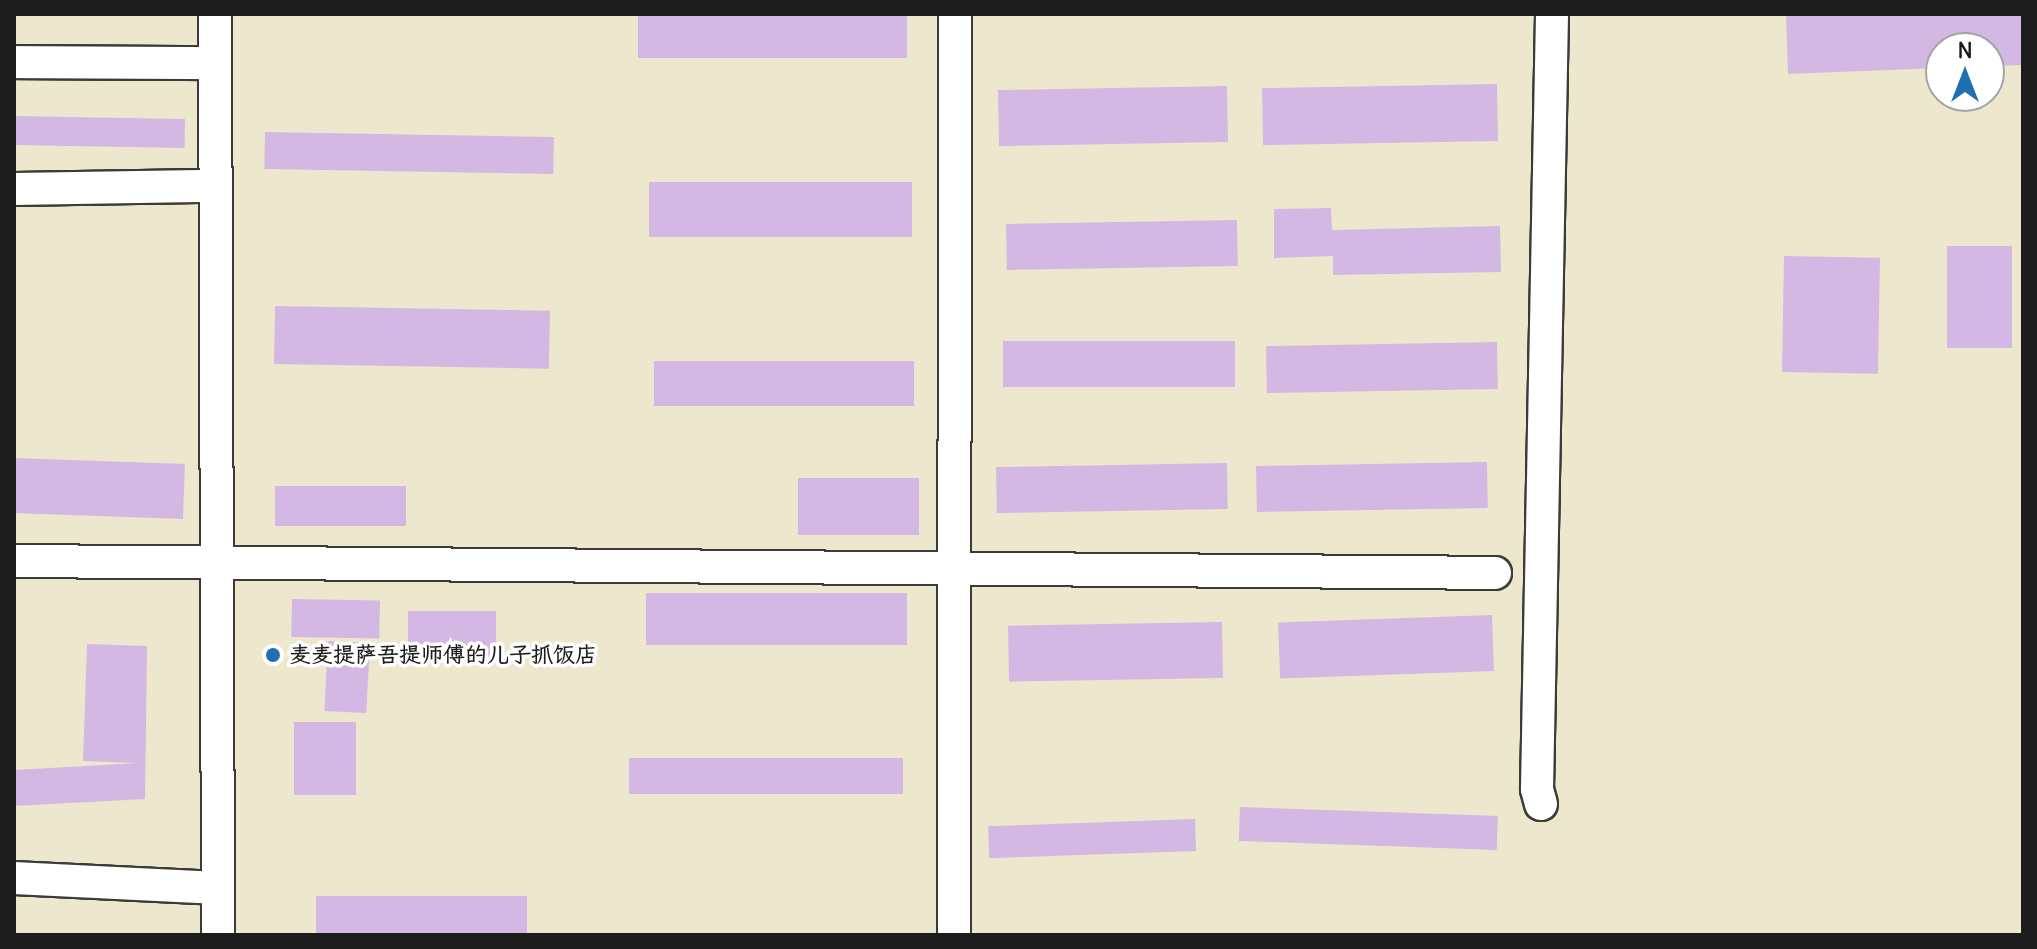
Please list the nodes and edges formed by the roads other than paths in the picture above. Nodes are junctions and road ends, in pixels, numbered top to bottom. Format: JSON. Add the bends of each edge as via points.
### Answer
{"nodes":[{"id":1,"x":215,"y":14,"type":"edge"},
{"id":2,"x":955,"y":14,"type":"edge"},
{"id":3,"x":1552,"y":14,"type":"edge"},
{"id":4,"x":14,"y":62,"type":"edge"},
{"id":5,"x":214,"y":63,"type":"junction"},
{"id":6,"x":215,"y":186,"type":"junction"},
{"id":7,"x":14,"y":189,"type":"edge"},
{"id":8,"x":216,"y":560,"type":"junction"},
{"id":9,"x":14,"y":561,"type":"edge"},
{"id":10,"x":954,"y":567,"type":"junction"},
{"id":11,"x":1495,"y":573,"type":"dead end"},
{"id":12,"x":1541,"y":804,"type":"dead end"},
{"id":13,"x":14,"y":878,"type":"edge"},
{"id":14,"x":218,"y":888,"type":"junction"},
{"id":15,"x":218,"y":935,"type":"edge"},
{"id":16,"x":954,"y":935,"type":"edge"}],
"edges":[{"from":1,"to":5,"type":"street"},
{"from":2,"to":10,"type":"street"},
{"from":3,"to":12,"type":"street","via":[[1537,789]]},
{"from":4,"to":5,"type":"street"},
{"from":5,"to":6,"type":"street"},
{"from":6,"to":7,"type":"street"},
{"from":6,"to":8,"type":"street"},
{"from":8,"to":9,"type":"street"},
{"from":8,"to":10,"type":"street"},
{"from":8,"to":14,"type":"street"},
{"from":10,"to":11,"type":"street"},
{"from":10,"to":16,"type":"street"},
{"from":13,"to":14,"type":"street"},
{"from":14,"to":15,"type":"street"}]}
